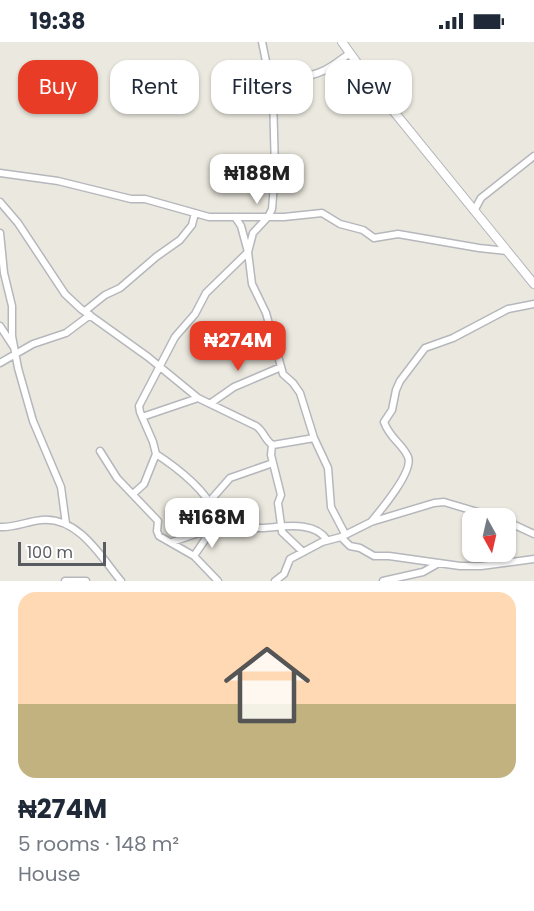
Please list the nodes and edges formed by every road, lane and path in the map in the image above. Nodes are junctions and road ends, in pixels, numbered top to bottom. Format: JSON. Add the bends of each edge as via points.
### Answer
{"nodes":[{"id":1,"x":262,"y":42,"type":"edge"},
{"id":2,"x":342,"y":42,"type":"edge"},
{"id":3,"x":350,"y":53,"type":"junction"},
{"id":4,"x":266,"y":60,"type":"edge"},
{"id":5,"x":313,"y":74,"type":"edge"},
{"id":6,"x":273,"y":114,"type":"edge"},
{"id":7,"x":534,"y":156,"type":"edge"},
{"id":8,"x":0,"y":173,"type":"edge"},
{"id":9,"x":0,"y":202,"type":"edge"},
{"id":10,"x":474,"y":211,"type":"junction"},
{"id":11,"x":195,"y":213,"type":"junction"},
{"id":12,"x":235,"y":217,"type":"junction"},
{"id":13,"x":268,"y":217,"type":"junction"},
{"id":14,"x":0,"y":233,"type":"edge"},
{"id":15,"x":507,"y":251,"type":"junction"},
{"id":16,"x":248,"y":252,"type":"junction"},
{"id":17,"x":534,"y":284,"type":"edge"},
{"id":18,"x":534,"y":304,"type":"edge"},
{"id":19,"x":88,"y":313,"type":"junction"},
{"id":20,"x":0,"y":326,"type":"edge"},
{"id":21,"x":14,"y":346,"type":"junction"},
{"id":22,"x":16,"y":353,"type":"junction"},
{"id":23,"x":0,"y":363,"type":"edge"},
{"id":24,"x":159,"y":367,"type":"junction"},
{"id":25,"x":281,"y":367,"type":"junction"},
{"id":26,"x":198,"y":398,"type":"junction"},
{"id":27,"x":211,"y":403,"type":"junction"},
{"id":28,"x":142,"y":417,"type":"junction"},
{"id":29,"x":314,"y":438,"type":"junction"},
{"id":30,"x":272,"y":445,"type":"junction"},
{"id":31,"x":100,"y":451,"type":"dead end"},
{"id":32,"x":156,"y":454,"type":"junction"},
{"id":33,"x":273,"y":463,"type":"junction"},
{"id":34,"x":134,"y":494,"type":"junction"},
{"id":35,"x":209,"y":502,"type":"junction"},
{"id":36,"x":464,"y":508,"type":"edge"},
{"id":37,"x":371,"y":522,"type":"junction"},
{"id":38,"x":66,"y":524,"type":"junction"},
{"id":39,"x":281,"y":525,"type":"junction"},
{"id":40,"x":516,"y":525,"type":"edge"},
{"id":41,"x":0,"y":527,"type":"edge"},
{"id":42,"x":211,"y":529,"type":"junction"},
{"id":43,"x":534,"y":534,"type":"edge"},
{"id":44,"x":343,"y":536,"type":"junction"},
{"id":45,"x":327,"y":540,"type":"junction"},
{"id":46,"x":172,"y":542,"type":"junction"},
{"id":47,"x":303,"y":552,"type":"junction"},
{"id":48,"x":194,"y":556,"type":"junction"},
{"id":49,"x":534,"y":559,"type":"edge"},
{"id":50,"x":439,"y":563,"type":"junction"},
{"id":51,"x":65,"y":581,"type":"edge"},
{"id":52,"x":86,"y":581,"type":"edge"},
{"id":53,"x":121,"y":581,"type":"edge"},
{"id":54,"x":218,"y":581,"type":"edge"},
{"id":55,"x":275,"y":581,"type":"edge"},
{"id":56,"x":383,"y":581,"type":"edge"}],
"edges":[{"from":1,"to":4,"type":"street"},
{"from":2,"to":3,"type":"street"},
{"from":3,"to":5,"type":"street"},
{"from":3,"to":10,"type":"street"},
{"from":6,"to":13,"type":"street","via":[[275,172]]},
{"from":7,"to":10,"type":"street","via":[[481,198]]},
{"from":8,"to":11,"type":"street","via":[[58,181]]},
{"from":9,"to":19,"type":"street","via":[[65,294]]},
{"from":10,"to":15,"type":"street"},
{"from":11,"to":12,"type":"street"},
{"from":11,"to":19,"type":"street","via":[[192,225],[180,240],[120,288],[105,295]]},
{"from":12,"to":13,"type":"street"},
{"from":12,"to":16,"type":"street"},
{"from":13,"to":15,"type":"street","via":[[322,213],[374,238],[398,234]]},
{"from":13,"to":16,"type":"street","via":[[253,233]]},
{"from":14,"to":21,"type":"street"},
{"from":15,"to":17,"type":"street"},
{"from":16,"to":24,"type":"street","via":[[206,293]]},
{"from":16,"to":25,"type":"street","via":[[252,284],[266,313]]},
{"from":18,"to":37,"type":"street","via":[[508,309],[425,348],[400,381],[392,410],[384,422],[388,434],[408,456],[409,464],[402,481]]},
{"from":19,"to":22,"type":"street","via":[[66,333]]},
{"from":19,"to":24,"type":"street"},
{"from":20,"to":21,"type":"street"},
{"from":21,"to":22,"type":"street"},
{"from":22,"to":23,"type":"street"},
{"from":22,"to":38,"type":"street","via":[[33,421],[61,487]]},
{"from":24,"to":26,"type":"street"},
{"from":24,"to":28,"type":"street","via":[[140,406]]},
{"from":25,"to":27,"type":"street","via":[[234,387]]},
{"from":25,"to":29,"type":"street","via":[[285,378],[297,387]]},
{"from":26,"to":27,"type":"street"},
{"from":26,"to":28,"type":"street"},
{"from":27,"to":30,"type":"street","via":[[256,426]]},
{"from":28,"to":32,"type":"street"},
{"from":29,"to":30,"type":"street"},
{"from":29,"to":44,"type":"street","via":[[328,468],[331,507]]},
{"from":30,"to":33,"type":"street"},
{"from":31,"to":34,"type":"street","via":[[117,478]]},
{"from":32,"to":34,"type":"street","via":[[144,484]]},
{"from":32,"to":35,"type":"street"},
{"from":33,"to":35,"type":"street","via":[[230,478]]},
{"from":33,"to":39,"type":"street"},
{"from":34,"to":46,"type":"street","via":[[158,521],[159,536]]},
{"from":35,"to":42,"type":"street","via":[[214,518]]},
{"from":36,"to":37,"type":"street","via":[[434,503]]},
{"from":37,"to":44,"type":"street"},
{"from":38,"to":41,"type":"street","via":[[43,520]]},
{"from":38,"to":53,"type":"street","via":[[86,538]]},
{"from":39,"to":42,"type":"street"},
{"from":39,"to":45,"type":"street","via":[[317,530]]},
{"from":39,"to":47,"type":"street","via":[[285,536]]},
{"from":40,"to":43,"type":"street"},
{"from":42,"to":46,"type":"street"},
{"from":42,"to":48,"type":"street"},
{"from":44,"to":45,"type":"street"},
{"from":44,"to":50,"type":"street","via":[[350,546],[374,556]]},
{"from":45,"to":47,"type":"street"},
{"from":46,"to":48,"type":"street"},
{"from":47,"to":55,"type":"street","via":[[290,560],[284,574]]},
{"from":48,"to":54,"type":"street"},
{"from":49,"to":50,"type":"street","via":[[481,566]]},
{"from":50,"to":56,"type":"street","via":[[423,572]]},
{"from":51,"to":52,"type":"street"}]}
